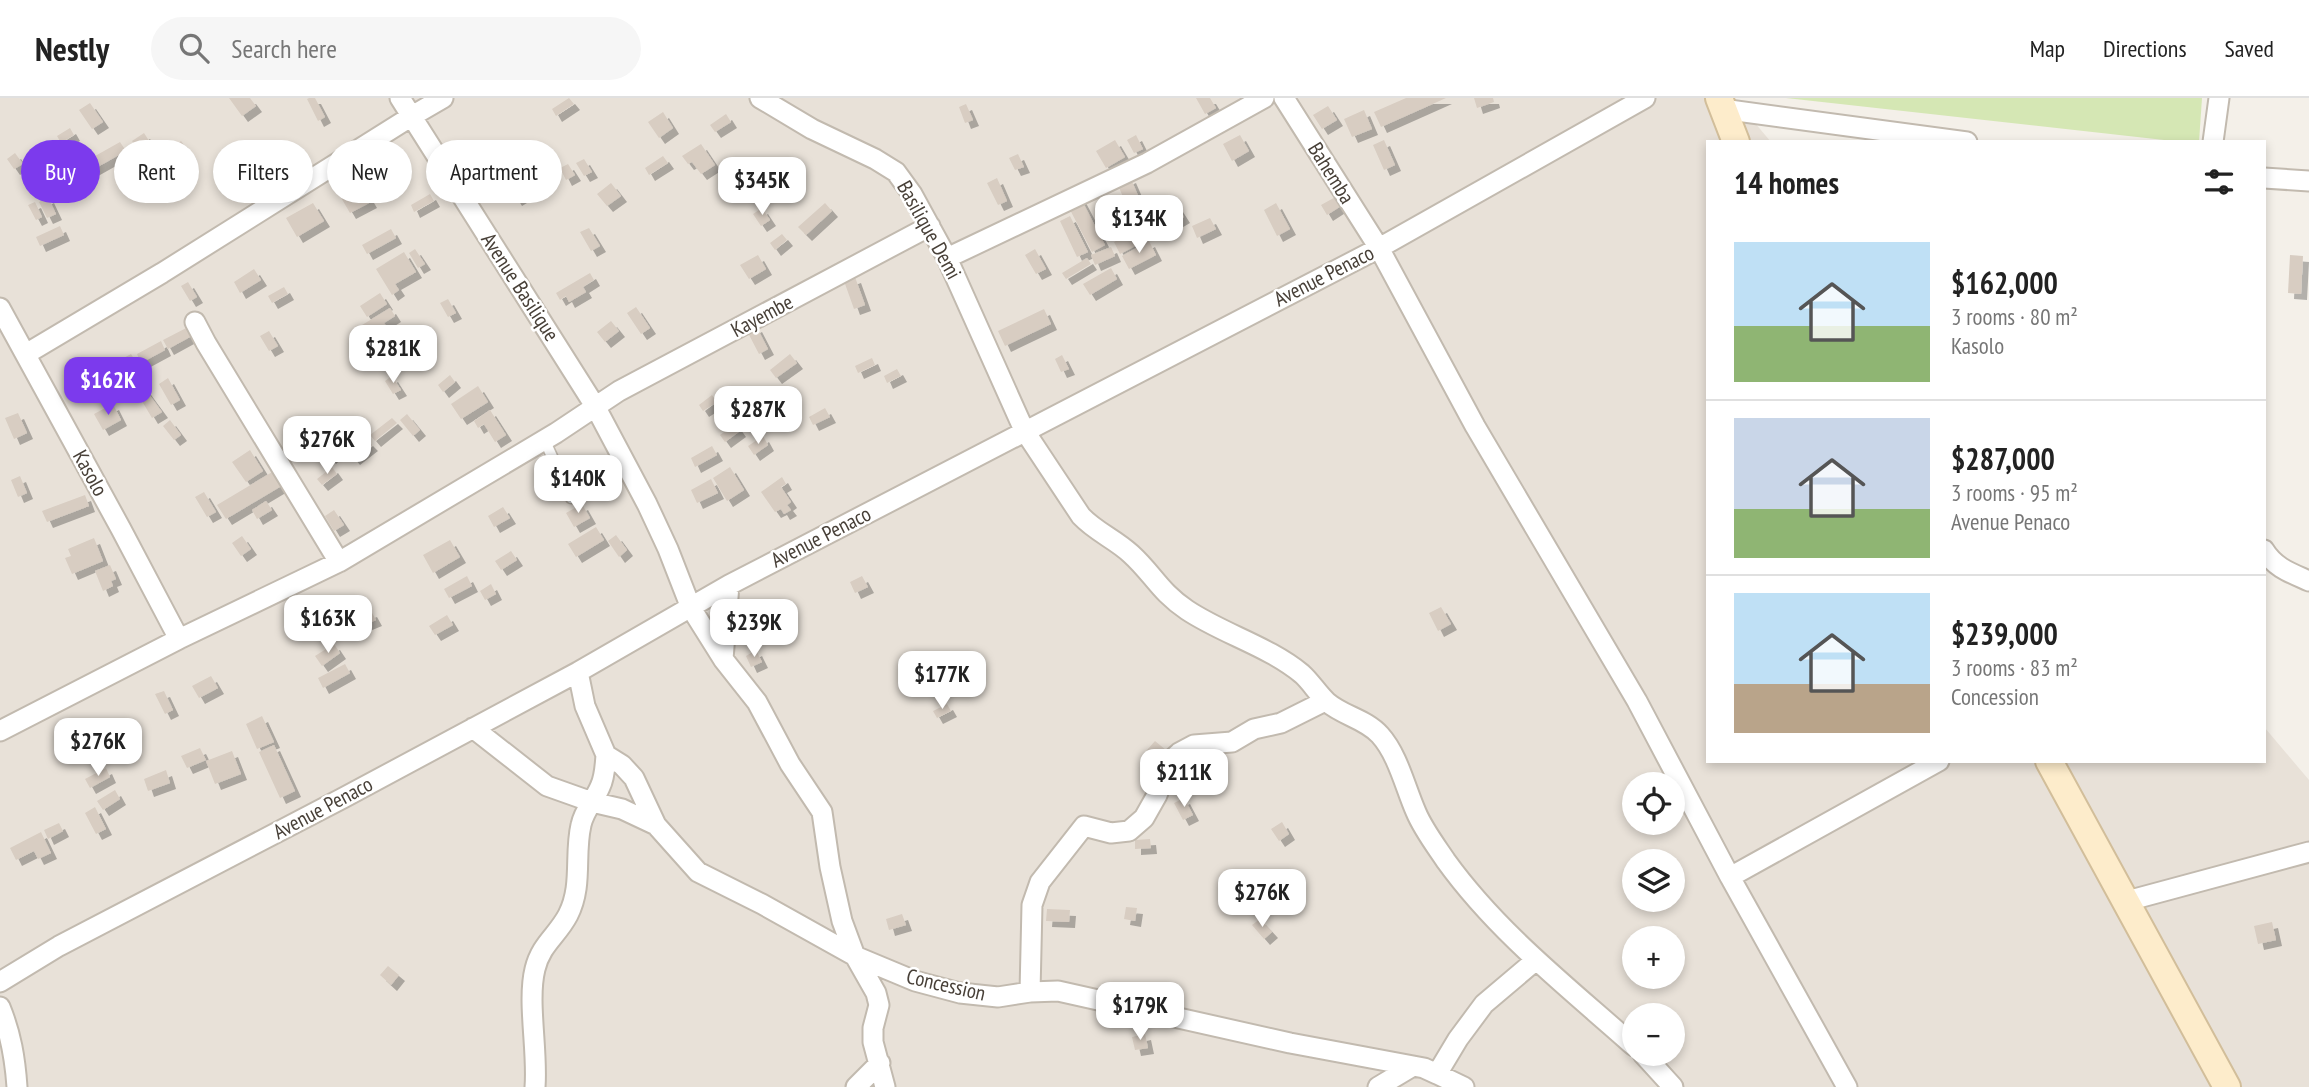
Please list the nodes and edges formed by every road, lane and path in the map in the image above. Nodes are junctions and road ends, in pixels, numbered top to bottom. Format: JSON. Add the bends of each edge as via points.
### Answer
{"nodes":[{"id":1,"x":400,"y":98,"type":"edge"},
{"id":2,"x":443,"y":98,"type":"edge"},
{"id":3,"x":760,"y":98,"type":"edge"},
{"id":4,"x":1264,"y":98,"type":"edge"},
{"id":5,"x":1284,"y":98,"type":"edge"},
{"id":6,"x":1645,"y":98,"type":"edge"},
{"id":7,"x":2219,"y":98,"type":"edge"},
{"id":8,"x":1720,"y":103,"type":"edge"},
{"id":9,"x":412,"y":116,"type":"junction"},
{"id":10,"x":1735,"y":140,"type":"edge"},
{"id":11,"x":1954,"y":140,"type":"edge"},
{"id":12,"x":2213,"y":140,"type":"edge"},
{"id":13,"x":2266,"y":178,"type":"edge"},
{"id":14,"x":2309,"y":181,"type":"edge"},
{"id":15,"x":930,"y":226,"type":"junction"},
{"id":16,"x":1379,"y":248,"type":"junction"},
{"id":17,"x":947,"y":258,"type":"junction"},
{"id":18,"x":0,"y":308,"type":"edge"},
{"id":19,"x":195,"y":322,"type":"dead end"},
{"id":20,"x":26,"y":354,"type":"junction"},
{"id":21,"x":594,"y":406,"type":"junction"},
{"id":22,"x":1024,"y":430,"type":"junction"},
{"id":23,"x":544,"y":439,"type":"junction"},
{"id":24,"x":571,"y":498,"type":"dead end"},
{"id":25,"x":2266,"y":553,"type":"edge"},
{"id":26,"x":340,"y":562,"type":"junction"},
{"id":27,"x":2309,"y":581,"type":"edge"},
{"id":28,"x":729,"y":584,"type":"junction"},
{"id":29,"x":691,"y":608,"type":"junction"},
{"id":30,"x":178,"y":639,"type":"junction"},
{"id":31,"x":723,"y":659,"type":"junction"},
{"id":32,"x":578,"y":672,"type":"junction"},
{"id":33,"x":1325,"y":701,"type":"junction"},
{"id":34,"x":473,"y":728,"type":"junction"},
{"id":35,"x":0,"y":731,"type":"edge"},
{"id":36,"x":606,"y":755,"type":"junction"},
{"id":37,"x":1935,"y":763,"type":"edge"},
{"id":38,"x":2050,"y":763,"type":"edge"},
{"id":39,"x":592,"y":802,"type":"junction"},
{"id":40,"x":656,"y":825,"type":"junction"},
{"id":41,"x":2309,"y":852,"type":"edge"},
{"id":42,"x":1730,"y":877,"type":"junction"},
{"id":43,"x":2127,"y":901,"type":"junction"},
{"id":44,"x":855,"y":956,"type":"junction"},
{"id":45,"x":1536,"y":960,"type":"junction"},
{"id":46,"x":0,"y":982,"type":"edge"},
{"id":47,"x":1030,"y":992,"type":"junction"},
{"id":48,"x":0,"y":1007,"type":"edge"},
{"id":49,"x":1622,"y":1035,"type":"edge"},
{"id":50,"x":880,"y":1063,"type":"junction"},
{"id":51,"x":1413,"y":1066,"type":"junction"},
{"id":52,"x":1654,"y":1066,"type":"edge"},
{"id":53,"x":1437,"y":1073,"type":"junction"},
{"id":54,"x":17,"y":1087,"type":"edge"},
{"id":55,"x":535,"y":1087,"type":"edge"},
{"id":56,"x":856,"y":1087,"type":"edge"},
{"id":57,"x":885,"y":1087,"type":"edge"},
{"id":58,"x":1378,"y":1087,"type":"edge"},
{"id":59,"x":1464,"y":1087,"type":"edge"},
{"id":60,"x":1673,"y":1087,"type":"edge"},
{"id":61,"x":1847,"y":1087,"type":"edge"},
{"id":62,"x":2227,"y":1087,"type":"edge"}],
"edges":[{"from":1,"to":9,"type":"street","name":"Avenue Basilique"},
{"from":2,"to":9,"type":"street"},
{"from":3,"to":15,"type":"street","name":"Basilique Demi","via":[[895,172]]},
{"from":4,"to":17,"type":"street","via":[[1147,163]]},
{"from":5,"to":16,"type":"street","name":"Bahemba"},
{"from":6,"to":16,"type":"street","name":"Avenue Penaco"},
{"from":7,"to":12,"type":"street"},
{"from":8,"to":10,"type":"main road"},
{"from":8,"to":11,"type":"street"},
{"from":9,"to":20,"type":"street"},
{"from":9,"to":21,"type":"street","name":"Avenue Basilique"},
{"from":13,"to":14,"type":"street"},
{"from":15,"to":17,"type":"street","name":"Basilique Demi"},
{"from":15,"to":21,"type":"street","name":"Kayembe"},
{"from":16,"to":22,"type":"street","name":"Avenue Penaco"},
{"from":16,"to":42,"type":"street","name":"Bahemba","via":[[1475,426],[1637,701]]},
{"from":17,"to":22,"type":"street","name":"Basilique Demi"},
{"from":18,"to":20,"type":"street","name":"Kasolo"},
{"from":19,"to":26,"type":"street"},
{"from":20,"to":30,"type":"street","name":"Kasolo"},
{"from":21,"to":23,"type":"street","name":"Kayembe"},
{"from":21,"to":29,"type":"street","name":"Avenue Basilique","via":[[647,504]]},
{"from":22,"to":28,"type":"street","name":"Avenue Penaco"},
{"from":22,"to":33,"type":"street","name":"Basilique Demi","via":[[1081,516],[1129,552],[1166,595],[1303,674]]},
{"from":23,"to":24,"type":"lane"},
{"from":23,"to":26,"type":"street","name":"Kayembe"},
{"from":25,"to":27,"type":"street","via":[[2284,570]]},
{"from":26,"to":30,"type":"street","name":"Kayembe"},
{"from":28,"to":29,"type":"street","name":"Avenue Penaco"},
{"from":28,"to":31,"type":"street"},
{"from":29,"to":31,"type":"street"},
{"from":29,"to":32,"type":"street","name":"Avenue Penaco"},
{"from":30,"to":35,"type":"street","name":"Kayembe"},
{"from":31,"to":44,"type":"street","via":[[757,702],[822,811],[839,908]]},
{"from":32,"to":34,"type":"street","name":"Avenue Penaco"},
{"from":32,"to":36,"type":"street","via":[[585,706]]},
{"from":33,"to":45,"type":"street","name":"Basilique Demi","via":[[1380,735],[1417,815],[1444,858],[1465,887]]},
{"from":33,"to":47,"type":"street","via":[[1232,742],[1194,745],[1179,753],[1170,761],[1148,812],[1129,831],[1111,833],[1084,826],[1040,881],[1032,905]]},
{"from":34,"to":39,"type":"street","via":[[547,786]]},
{"from":34,"to":46,"type":"street","name":"Avenue Penaco","via":[[70,940]]},
{"from":36,"to":39,"type":"street","via":[[601,787]]},
{"from":36,"to":40,"type":"street","via":[[634,778]]},
{"from":37,"to":42,"type":"street"},
{"from":38,"to":43,"type":"main road"},
{"from":39,"to":40,"type":"street","via":[[622,809]]},
{"from":39,"to":55,"type":"street","via":[[580,829],[578,880],[568,914],[545,944],[534,974]]},
{"from":40,"to":44,"type":"street","name":"Concession","via":[[698,872]]},
{"from":41,"to":43,"type":"street"},
{"from":42,"to":61,"type":"street","name":"Bahemba"},
{"from":43,"to":62,"type":"main road"},
{"from":44,"to":47,"type":"street","name":"Concession","via":[[915,981],[960,993],[998,997]]},
{"from":44,"to":50,"type":"street","via":[[876,992],[879,1005],[873,1042]]},
{"from":45,"to":49,"type":"street","name":"Basilique Demi"},
{"from":45,"to":53,"type":"street","via":[[1484,1004]]},
{"from":47,"to":51,"type":"street","name":"Concession","via":[[1058,991]]},
{"from":48,"to":54,"type":"street","via":[[10,1032]]},
{"from":50,"to":56,"type":"street"},
{"from":50,"to":57,"type":"street"},
{"from":51,"to":53,"type":"street","name":"Concession"},
{"from":51,"to":58,"type":"street"},
{"from":52,"to":60,"type":"street"},
{"from":53,"to":59,"type":"street","name":"Concession"}]}
